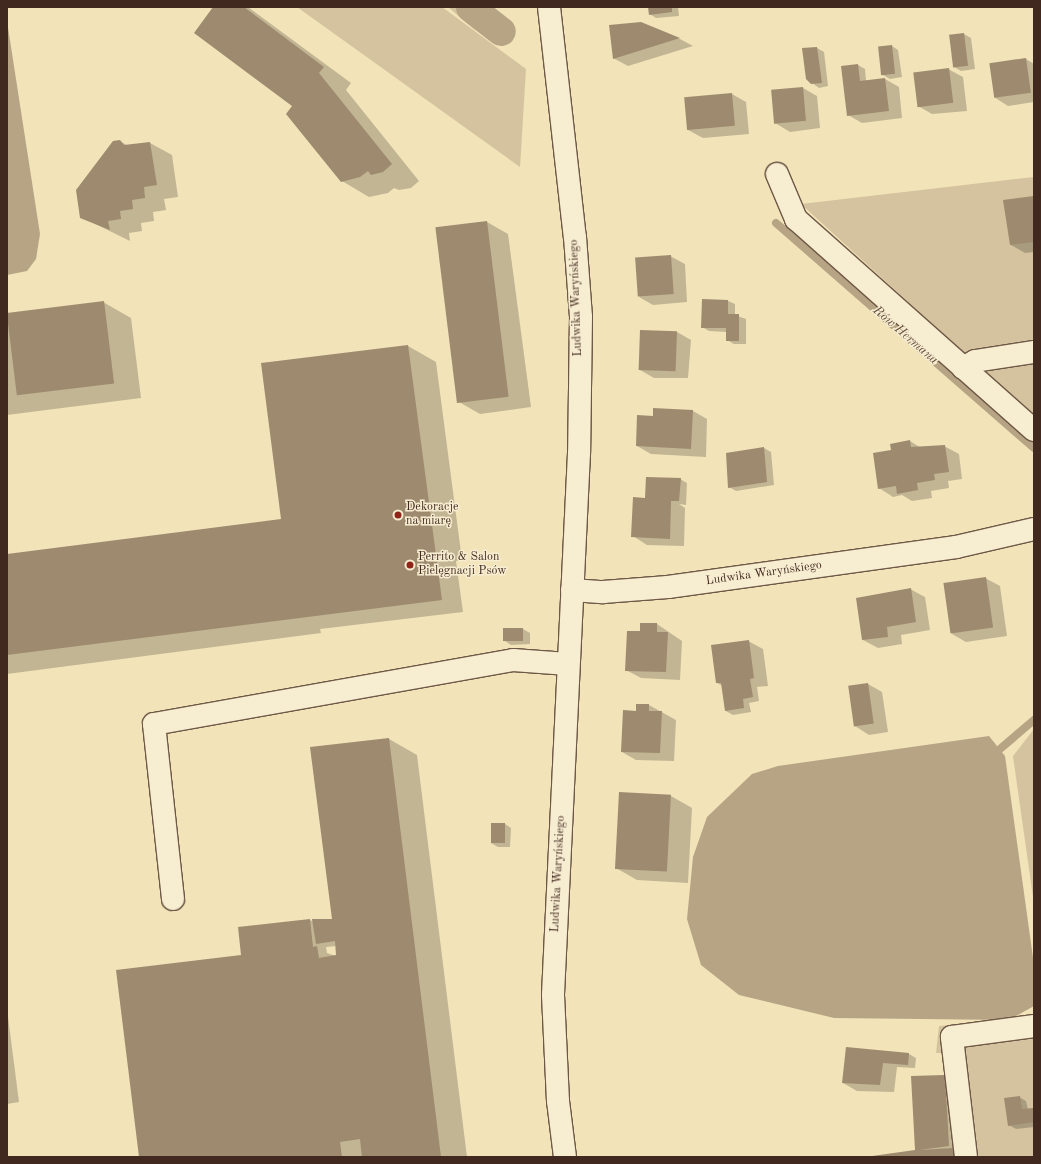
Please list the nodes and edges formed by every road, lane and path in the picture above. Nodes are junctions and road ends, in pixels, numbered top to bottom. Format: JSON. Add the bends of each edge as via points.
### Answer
{"nodes":[{"id":1,"x":549,"y":7,"type":"edge"},
{"id":2,"x":776,"y":174,"type":"dead end"},
{"id":3,"x":1034,"y":352,"type":"edge"},
{"id":4,"x":964,"y":368,"type":"junction"},
{"id":5,"x":1034,"y":430,"type":"edge"},
{"id":6,"x":1034,"y":529,"type":"edge"},
{"id":7,"x":572,"y":590,"type":"junction"},
{"id":8,"x":568,"y":664,"type":"junction"},
{"id":9,"x":173,"y":899,"type":"dead end"},
{"id":10,"x":1034,"y":1026,"type":"edge"},
{"id":11,"x":565,"y":1157,"type":"edge"},
{"id":12,"x":966,"y":1157,"type":"edge"}],
"edges":[{"from":1,"to":7,"type":"street","name":"Ludwika Waryńskiego","via":[[575,237],[580,317],[579,453]]},
{"from":2,"to":4,"type":"street","via":[[796,219]]},
{"from":3,"to":4,"type":"street","via":[[976,361]]},
{"from":4,"to":5,"type":"street"},
{"from":6,"to":7,"type":"street","name":"Ludwika Waryńskiego","via":[[956,547],[668,587],[603,592]]},
{"from":7,"to":8,"type":"street","name":"Ludwika Waryńskiego"},
{"from":8,"to":9,"type":"street","via":[[513,660],[154,724]]},
{"from":8,"to":11,"type":"street","name":"Ludwika Waryńskiego","via":[[553,995],[558,1101]]},
{"from":10,"to":12,"type":"street","via":[[952,1037]]}]}
